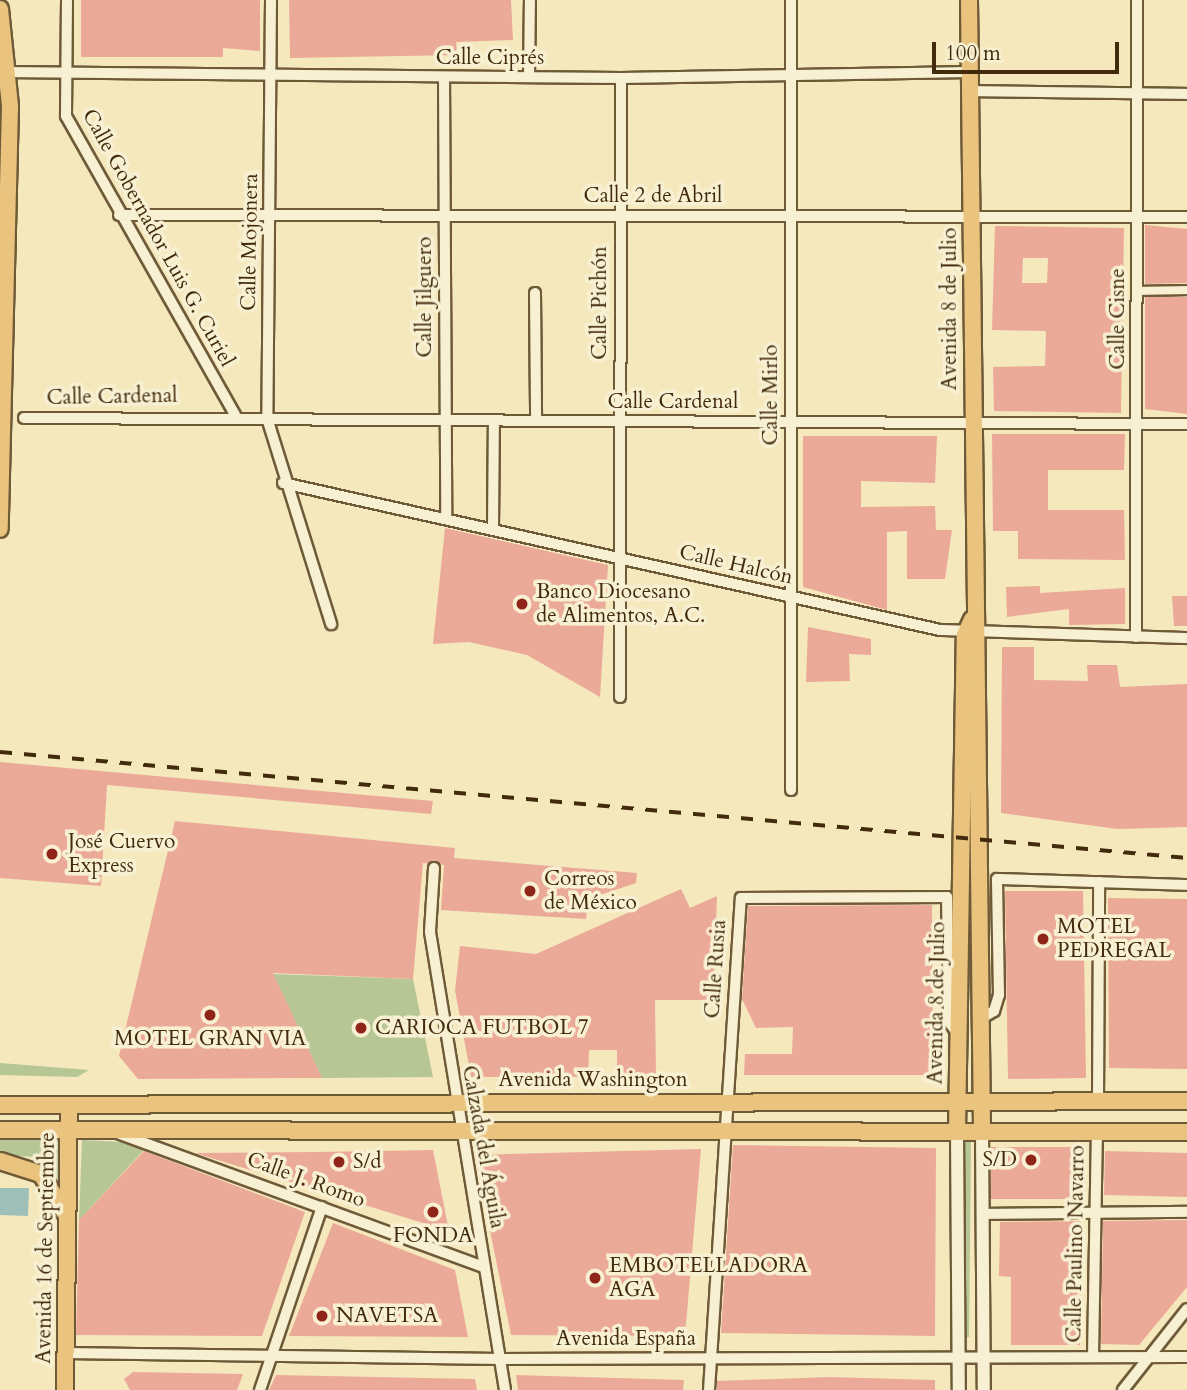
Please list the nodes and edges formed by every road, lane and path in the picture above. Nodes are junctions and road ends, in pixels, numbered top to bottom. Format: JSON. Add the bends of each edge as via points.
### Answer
{"nodes":[{"id":1,"x":67,"y":0,"type":"edge"},
{"id":2,"x":271,"y":0,"type":"edge"},
{"id":3,"x":530,"y":0,"type":"edge"},
{"id":4,"x":791,"y":0,"type":"edge"},
{"id":5,"x":969,"y":0,"type":"edge"},
{"id":6,"x":1137,"y":0,"type":"edge"},
{"id":7,"x":0,"y":9,"type":"edge"},
{"id":8,"x":5,"y":72,"type":"edge"},
{"id":9,"x":970,"y":72,"type":"junction"},
{"id":10,"x":67,"y":75,"type":"junction"},
{"id":11,"x":270,"y":76,"type":"junction"},
{"id":12,"x":791,"y":76,"type":"junction"},
{"id":13,"x":444,"y":77,"type":"junction"},
{"id":14,"x":529,"y":77,"type":"junction"},
{"id":15,"x":621,"y":78,"type":"junction"},
{"id":16,"x":970,"y":91,"type":"junction"},
{"id":17,"x":1137,"y":93,"type":"junction"},
{"id":18,"x":1187,"y":94,"type":"edge"},
{"id":19,"x":119,"y":215,"type":"junction"},
{"id":20,"x":271,"y":215,"type":"junction"},
{"id":21,"x":789,"y":215,"type":"junction"},
{"id":22,"x":444,"y":216,"type":"junction"},
{"id":23,"x":619,"y":216,"type":"junction"},
{"id":24,"x":970,"y":216,"type":"junction"},
{"id":25,"x":1137,"y":217,"type":"junction"},
{"id":26,"x":1187,"y":217,"type":"edge"},
{"id":27,"x":1187,"y":290,"type":"edge"},
{"id":28,"x":1138,"y":291,"type":"junction"},
{"id":29,"x":535,"y":293,"type":"dead end"},
{"id":30,"x":235,"y":415,"type":"junction"},
{"id":31,"x":24,"y":418,"type":"dead end"},
{"id":32,"x":267,"y":418,"type":"junction"},
{"id":33,"x":445,"y":420,"type":"junction"},
{"id":34,"x":495,"y":420,"type":"junction"},
{"id":35,"x":536,"y":421,"type":"junction"},
{"id":36,"x":619,"y":421,"type":"junction"},
{"id":37,"x":790,"y":422,"type":"junction"},
{"id":38,"x":971,"y":423,"type":"junction"},
{"id":39,"x":1138,"y":424,"type":"junction"},
{"id":40,"x":1187,"y":425,"type":"edge"},
{"id":41,"x":283,"y":484,"type":"junction"},
{"id":42,"x":446,"y":516,"type":"junction"},
{"id":43,"x":493,"y":527,"type":"junction"},
{"id":44,"x":0,"y":529,"type":"edge"},
{"id":45,"x":619,"y":558,"type":"junction"},
{"id":46,"x":793,"y":597,"type":"junction"},
{"id":47,"x":331,"y":624,"type":"dead end"},
{"id":48,"x":972,"y":635,"type":"junction"},
{"id":49,"x":1136,"y":637,"type":"junction"},
{"id":50,"x":1187,"y":638,"type":"edge"},
{"id":51,"x":620,"y":696,"type":"dead end"},
{"id":52,"x":792,"y":790,"type":"dead end"},
{"id":53,"x":434,"y":868,"type":"dead end"},
{"id":54,"x":1099,"y":882,"type":"junction"},
{"id":55,"x":1187,"y":885,"type":"edge"},
{"id":56,"x":982,"y":1018,"type":"junction"},
{"id":57,"x":958,"y":1034,"type":"junction"},
{"id":58,"x":454,"y":1101,"type":"junction"},
{"id":59,"x":725,"y":1101,"type":"junction"},
{"id":60,"x":957,"y":1101,"type":"junction"},
{"id":61,"x":981,"y":1101,"type":"junction"},
{"id":62,"x":1098,"y":1101,"type":"junction"},
{"id":63,"x":1187,"y":1101,"type":"edge"},
{"id":64,"x":0,"y":1105,"type":"edge"},
{"id":65,"x":69,"y":1106,"type":"junction"},
{"id":66,"x":0,"y":1130,"type":"edge"},
{"id":67,"x":68,"y":1132,"type":"junction"},
{"id":68,"x":114,"y":1132,"type":"junction"},
{"id":69,"x":460,"y":1132,"type":"junction"},
{"id":70,"x":723,"y":1132,"type":"junction"},
{"id":71,"x":957,"y":1132,"type":"junction"},
{"id":72,"x":982,"y":1132,"type":"junction"},
{"id":73,"x":1097,"y":1132,"type":"junction"},
{"id":74,"x":1187,"y":1132,"type":"edge"},
{"id":75,"x":0,"y":1161,"type":"edge"},
{"id":76,"x":322,"y":1207,"type":"junction"},
{"id":77,"x":1097,"y":1212,"type":"junction"},
{"id":78,"x":1187,"y":1212,"type":"edge"},
{"id":79,"x":983,"y":1214,"type":"junction"},
{"id":80,"x":66,"y":1215,"type":"junction"},
{"id":81,"x":484,"y":1267,"type":"junction"},
{"id":82,"x":1187,"y":1309,"type":"edge"},
{"id":83,"x":65,"y":1353,"type":"junction"},
{"id":84,"x":271,"y":1356,"type":"junction"},
{"id":85,"x":958,"y":1357,"type":"junction"},
{"id":86,"x":985,"y":1357,"type":"junction"},
{"id":87,"x":1093,"y":1357,"type":"junction"},
{"id":88,"x":1149,"y":1357,"type":"junction"},
{"id":89,"x":1187,"y":1357,"type":"edge"},
{"id":90,"x":711,"y":1358,"type":"junction"},
{"id":91,"x":500,"y":1359,"type":"junction"},
{"id":92,"x":66,"y":1390,"type":"edge"},
{"id":93,"x":260,"y":1390,"type":"edge"},
{"id":94,"x":505,"y":1390,"type":"edge"},
{"id":95,"x":709,"y":1390,"type":"edge"},
{"id":96,"x":959,"y":1390,"type":"edge"},
{"id":97,"x":984,"y":1390,"type":"edge"},
{"id":98,"x":1123,"y":1390,"type":"edge"}],
"edges":[{"from":1,"to":10,"type":"street","name":"Calle Gobernador Luis G. Curiel"},
{"from":2,"to":11,"type":"street","name":"Calle Mojonera"},
{"from":3,"to":14,"type":"street"},
{"from":4,"to":12,"type":"street","name":"Calle Mirlo"},
{"from":5,"to":9,"type":"main road","name":"Avenida 8 de Julio"},
{"from":6,"to":17,"type":"street","name":"Calle Cisne"},
{"from":7,"to":8,"type":"main road"},
{"from":8,"to":10,"type":"street","name":"Calle Ciprés"},
{"from":8,"to":44,"type":"main road"},
{"from":9,"to":12,"type":"street","name":"Calle Ciprés"},
{"from":9,"to":16,"type":"main road","name":"Avenida 8 de Julio"},
{"from":10,"to":11,"type":"street","name":"Calle Ciprés"},
{"from":10,"to":19,"type":"street","name":"Calle Gobernador Luis G. Curiel","via":[[66,116]]},
{"from":11,"to":13,"type":"street","name":"Calle Ciprés"},
{"from":11,"to":20,"type":"street","name":"Calle Mojonera"},
{"from":12,"to":15,"type":"street","name":"Calle Ciprés"},
{"from":12,"to":21,"type":"street","name":"Calle Mirlo"},
{"from":13,"to":14,"type":"street","name":"Calle Ciprés"},
{"from":13,"to":22,"type":"street","name":"Calle Jilguero"},
{"from":14,"to":15,"type":"street","name":"Calle Ciprés"},
{"from":15,"to":23,"type":"street","name":"Calle Pichón"},
{"from":16,"to":17,"type":"street"},
{"from":16,"to":24,"type":"main road","name":"Avenida 8 de Julio"},
{"from":17,"to":18,"type":"street"},
{"from":17,"to":25,"type":"street","name":"Calle Cisne"},
{"from":19,"to":20,"type":"street","name":"Calle 2 de Abril"},
{"from":19,"to":30,"type":"street","name":"Calle Gobernador Luis G. Curiel"},
{"from":20,"to":22,"type":"street","name":"Calle 2 de Abril"},
{"from":20,"to":32,"type":"street","name":"Calle Mojonera"},
{"from":21,"to":23,"type":"street","name":"Calle 2 de Abril"},
{"from":21,"to":24,"type":"street","name":"Calle 2 de Abril"},
{"from":21,"to":37,"type":"street","name":"Calle Mirlo"},
{"from":22,"to":23,"type":"street","name":"Calle 2 de Abril"},
{"from":22,"to":33,"type":"street","name":"Calle Jilguero"},
{"from":23,"to":36,"type":"street","name":"Calle Pichón"},
{"from":24,"to":25,"type":"street","name":"Calle 2 de Abril"},
{"from":24,"to":38,"type":"main road","name":"Avenida 8 de Julio"},
{"from":25,"to":26,"type":"street","name":"Calle 2 de Abril"},
{"from":25,"to":28,"type":"street","name":"Calle Cisne"},
{"from":27,"to":28,"type":"street"},
{"from":28,"to":39,"type":"street","name":"Calle Cisne"},
{"from":29,"to":35,"type":"street"},
{"from":30,"to":31,"type":"street","name":"Calle Cardenal"},
{"from":30,"to":32,"type":"street","name":"Calle Cardenal"},
{"from":32,"to":33,"type":"street","name":"Calle Cardenal"},
{"from":32,"to":41,"type":"street","name":"Calle Mojonera"},
{"from":33,"to":34,"type":"street","name":"Calle Cardenal"},
{"from":33,"to":42,"type":"street","name":"Calle Jilguero"},
{"from":34,"to":35,"type":"street","name":"Calle Cardenal"},
{"from":34,"to":43,"type":"street"},
{"from":35,"to":36,"type":"street","name":"Calle Cardenal"},
{"from":36,"to":37,"type":"street","name":"Calle Cardenal"},
{"from":36,"to":45,"type":"street","name":"Calle Pichón"},
{"from":37,"to":38,"type":"street","name":"Calle Cardenal"},
{"from":37,"to":46,"type":"street","name":"Calle Mirlo"},
{"from":38,"to":39,"type":"street","name":"Calle Cardenal"},
{"from":38,"to":48,"type":"main road","name":"Avenida 8 de Julio"},
{"from":39,"to":40,"type":"street","name":"Calle Cardenal"},
{"from":39,"to":49,"type":"street","name":"Calle Cisne"},
{"from":41,"to":42,"type":"street","name":"Calle Halcón"},
{"from":41,"to":47,"type":"street"},
{"from":42,"to":43,"type":"street","name":"Calle Halcón"},
{"from":43,"to":45,"type":"street","name":"Calle Halcón"},
{"from":45,"to":46,"type":"street","name":"Calle Halcón"},
{"from":45,"to":51,"type":"street","name":"Calle Pichón"},
{"from":46,"to":48,"type":"street","name":"Calle Halcón"},
{"from":46,"to":52,"type":"street","name":"Calle Mirlo"},
{"from":48,"to":49,"type":"street","name":"Calle Halcón"},
{"from":48,"to":56,"type":"main road","name":"Avenida 8 de Julio"},
{"from":48,"to":57,"type":"main road","name":"Avenida 8 de Julio"},
{"from":49,"to":50,"type":"street","name":"Calle Halcón"},
{"from":53,"to":58,"type":"street","name":"Calzada del Águila","via":[[429,932]]},
{"from":54,"to":55,"type":"street"},
{"from":54,"to":56,"type":"street","via":[[997,879],[998,1004]]},
{"from":54,"to":62,"type":"street"},
{"from":56,"to":61,"type":"main road","name":"Avenida 8 de Julio"},
{"from":57,"to":59,"type":"street","name":"Calle Rusia","via":[[950,1021],[947,897],[741,898]]},
{"from":57,"to":60,"type":"main road","name":"Avenida 8 de Julio"},
{"from":58,"to":59,"type":"main road","name":"Avenida Washington"},
{"from":58,"to":65,"type":"main road","name":"Avenida Washington"},
{"from":58,"to":69,"type":"street","name":"Calzada del Águila"},
{"from":59,"to":60,"type":"main road","name":"Avenida Washington"},
{"from":59,"to":70,"type":"street","name":"Calle Rusia"},
{"from":60,"to":61,"type":"main road","name":"Avenida Washington"},
{"from":60,"to":71,"type":"main road","name":"Avenida 8 de Julio"},
{"from":61,"to":62,"type":"main road","name":"Avenida Washington"},
{"from":61,"to":72,"type":"main road","name":"Avenida 8 de Julio"},
{"from":62,"to":63,"type":"main road","name":"Avenida Washington"},
{"from":64,"to":65,"type":"main road","name":"Avenida Washington"},
{"from":65,"to":67,"type":"main road","name":"Avenida 16 de Septiembre"},
{"from":66,"to":67,"type":"main road"},
{"from":67,"to":68,"type":"main road"},
{"from":67,"to":80,"type":"main road","name":"Avenida 16 de Septiembre"},
{"from":68,"to":69,"type":"main road"},
{"from":68,"to":76,"type":"street","name":"Calle J. Romo"},
{"from":69,"to":70,"type":"main road"},
{"from":69,"to":81,"type":"street","name":"Calzada del Águila"},
{"from":70,"to":71,"type":"main road"},
{"from":70,"to":90,"type":"street","name":"Calle Rusia"},
{"from":71,"to":72,"type":"main road"},
{"from":71,"to":85,"type":"street","name":"Avenida 8 de Julio"},
{"from":72,"to":73,"type":"main road"},
{"from":72,"to":79,"type":"street","name":"Avenida 8 de Julio"},
{"from":73,"to":74,"type":"main road"},
{"from":73,"to":77,"type":"street","name":"Calle Paulino Navarro"},
{"from":75,"to":80,"type":"main road","via":[[41,1174]]},
{"from":76,"to":81,"type":"street","name":"Calle J. Romo"},
{"from":76,"to":84,"type":"street"},
{"from":77,"to":78,"type":"street"},
{"from":77,"to":79,"type":"street"},
{"from":77,"to":87,"type":"street","name":"Calle Paulino Navarro"},
{"from":79,"to":86,"type":"street","name":"Avenida 8 de Julio"},
{"from":80,"to":83,"type":"main road","name":"Avenida 16 de Septiembre"},
{"from":81,"to":91,"type":"street","name":"Calzada del Águila"},
{"from":82,"to":88,"type":"street"},
{"from":83,"to":84,"type":"street","name":"Avenida España"},
{"from":83,"to":92,"type":"main road","name":"Avenida 16 de Septiembre"},
{"from":84,"to":91,"type":"street","name":"Avenida España"},
{"from":84,"to":93,"type":"street"},
{"from":85,"to":86,"type":"street","name":"Avenida España"},
{"from":85,"to":90,"type":"street","name":"Avenida España"},
{"from":85,"to":96,"type":"street","name":"Avenida 8 de Julio"},
{"from":86,"to":87,"type":"street","name":"Avenida España"},
{"from":86,"to":97,"type":"street","name":"Avenida 8 de Julio"},
{"from":87,"to":88,"type":"street","name":"Avenida España"},
{"from":88,"to":89,"type":"street","name":"Avenida España"},
{"from":88,"to":98,"type":"street"},
{"from":90,"to":91,"type":"street","name":"Avenida España"},
{"from":90,"to":95,"type":"street","name":"Calle Rusia"},
{"from":91,"to":94,"type":"street","name":"Calzada del Águila"}]}
